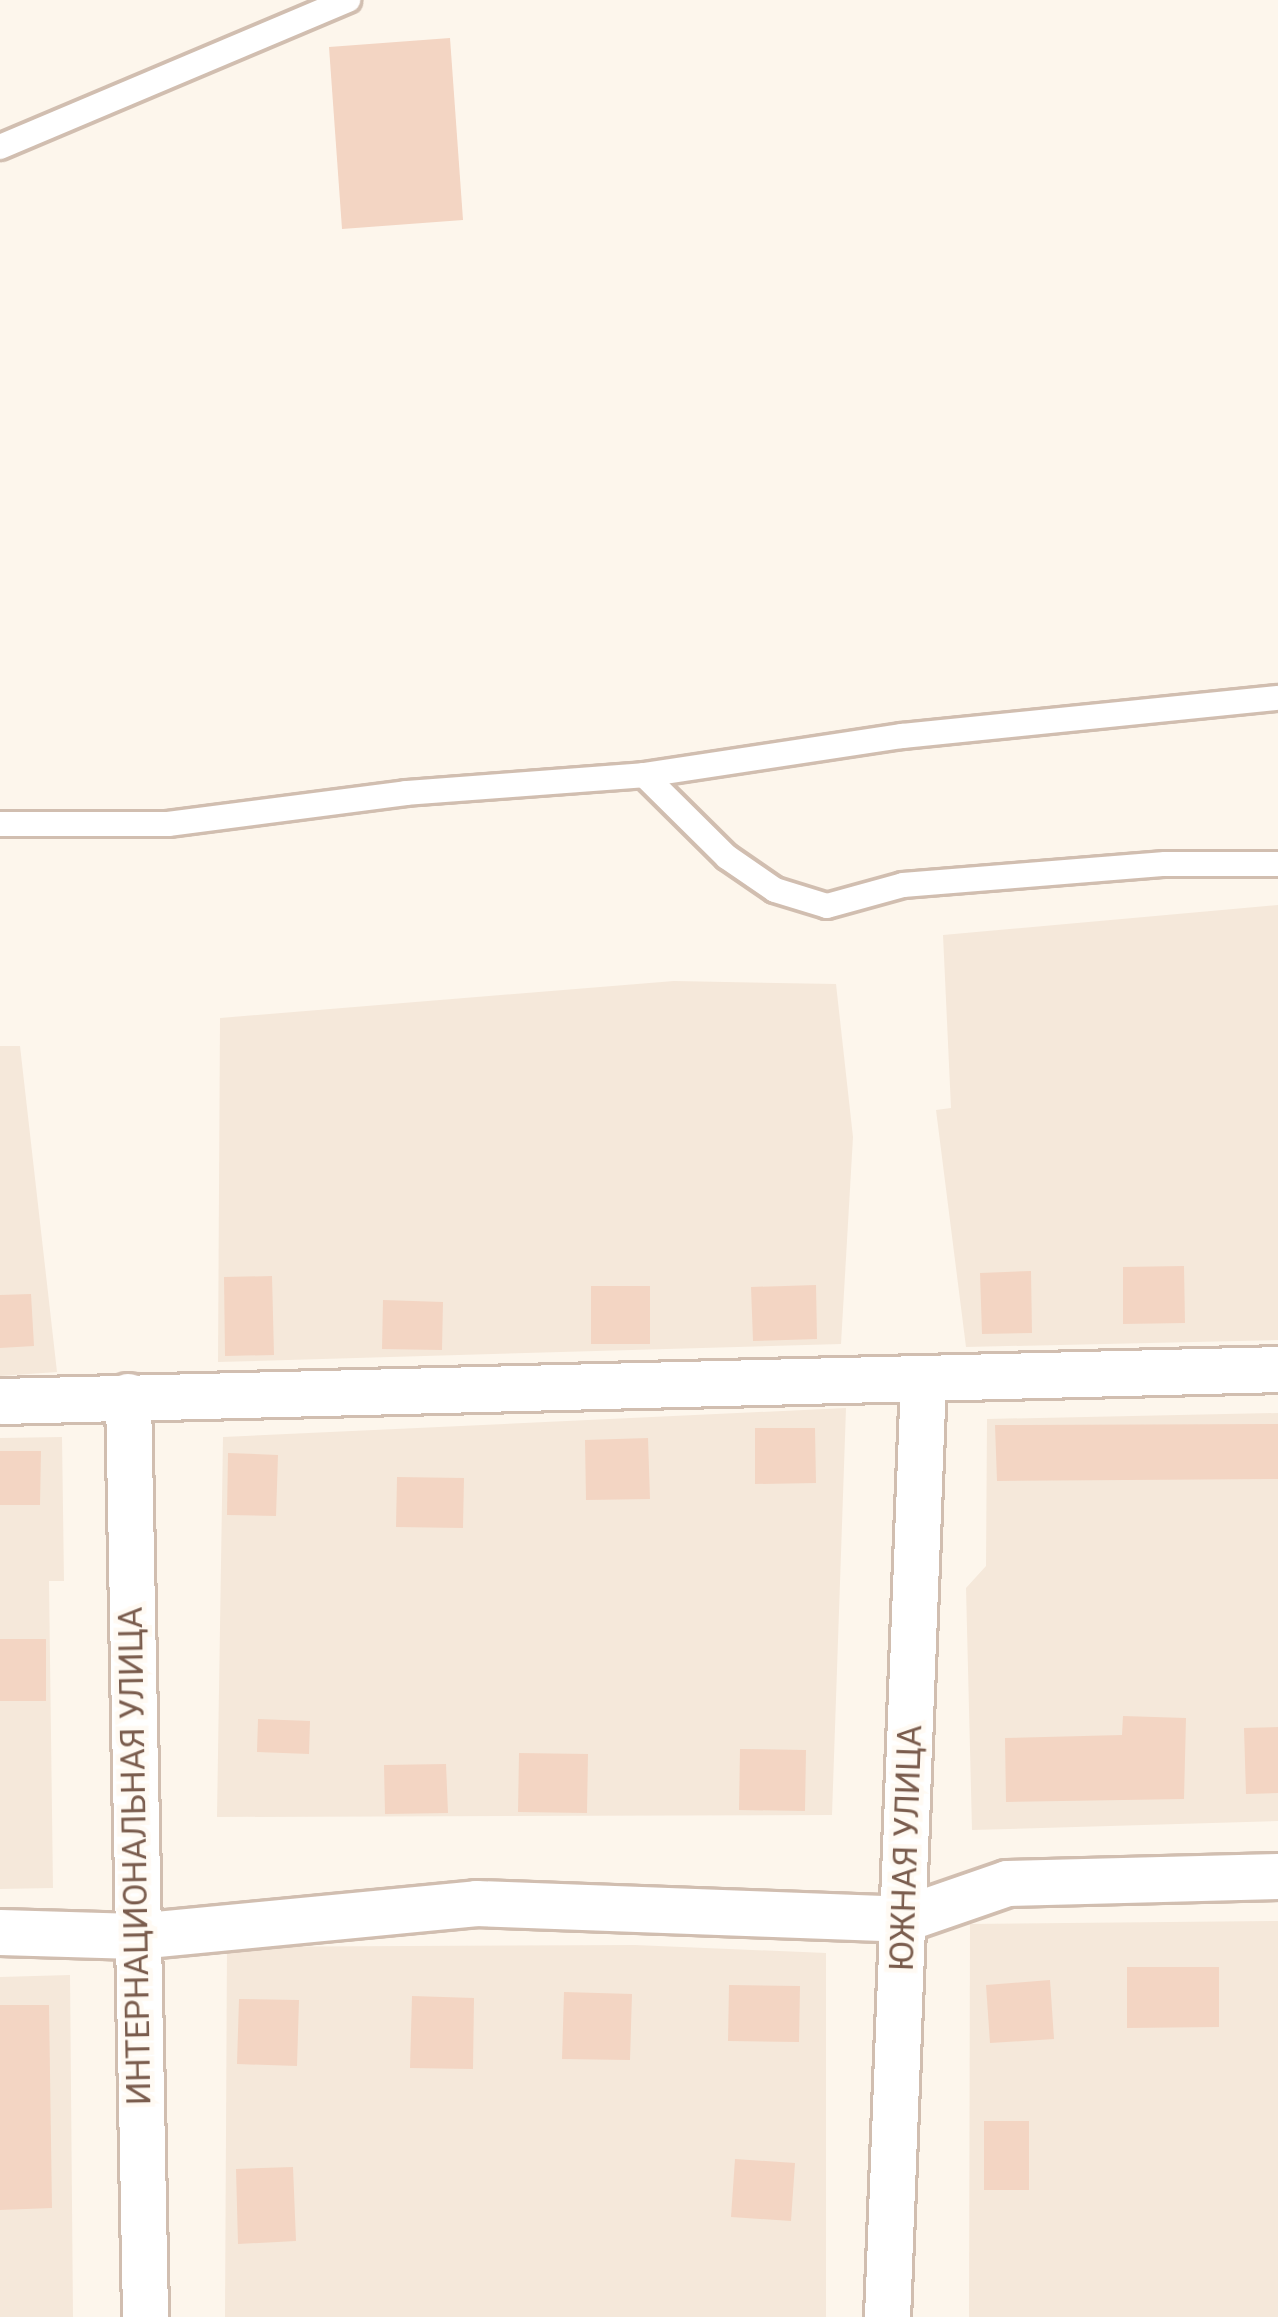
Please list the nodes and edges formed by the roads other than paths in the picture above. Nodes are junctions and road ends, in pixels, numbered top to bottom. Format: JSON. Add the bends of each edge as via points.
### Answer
{"nodes":[{"id":1,"x":348,"y":0,"type":"edge"},
{"id":2,"x":0,"y":147,"type":"edge"},
{"id":3,"x":1278,"y":698,"type":"edge"},
{"id":4,"x":644,"y":775,"type":"junction"},
{"id":5,"x":0,"y":824,"type":"edge"},
{"id":6,"x":1278,"y":864,"type":"edge"},
{"id":7,"x":1278,"y":1369,"type":"edge"},
{"id":8,"x":923,"y":1380,"type":"junction"},
{"id":9,"x":128,"y":1396,"type":"junction"},
{"id":10,"x":0,"y":1401,"type":"edge"},
{"id":11,"x":1278,"y":1876,"type":"edge"},
{"id":12,"x":903,"y":1919,"type":"junction"},
{"id":13,"x":0,"y":1932,"type":"edge"},
{"id":14,"x":136,"y":1936,"type":"junction"},
{"id":15,"x":145,"y":2317,"type":"edge"},
{"id":16,"x":887,"y":2317,"type":"edge"}],
"edges":[{"from":1,"to":2,"type":"lane"},
{"from":3,"to":4,"type":"lane","via":[[902,736]]},
{"from":4,"to":5,"type":"lane","via":[[406,793],[168,824]]},
{"from":4,"to":6,"type":"lane","via":[[727,857],[775,890],[827,906],[902,885],[1165,864]]},
{"from":7,"to":8,"type":"street"},
{"from":8,"to":9,"type":"street"},
{"from":8,"to":12,"type":"street","name":"ЮЖНАЯ УЛИЦА"},
{"from":9,"to":10,"type":"street"},
{"from":9,"to":14,"type":"street","name":"ИНТЕРНАЦИОНАЛЬНАЯ УЛИЦА"},
{"from":11,"to":12,"type":"street","via":[[1007,1883]]},
{"from":12,"to":14,"type":"street","via":[[476,1903]]},
{"from":12,"to":16,"type":"street","name":"ЮЖНАЯ УЛИЦА"},
{"from":13,"to":14,"type":"street"},
{"from":14,"to":15,"type":"street","name":"ИНТЕРНАЦИОНАЛЬНАЯ УЛИЦА"}]}
